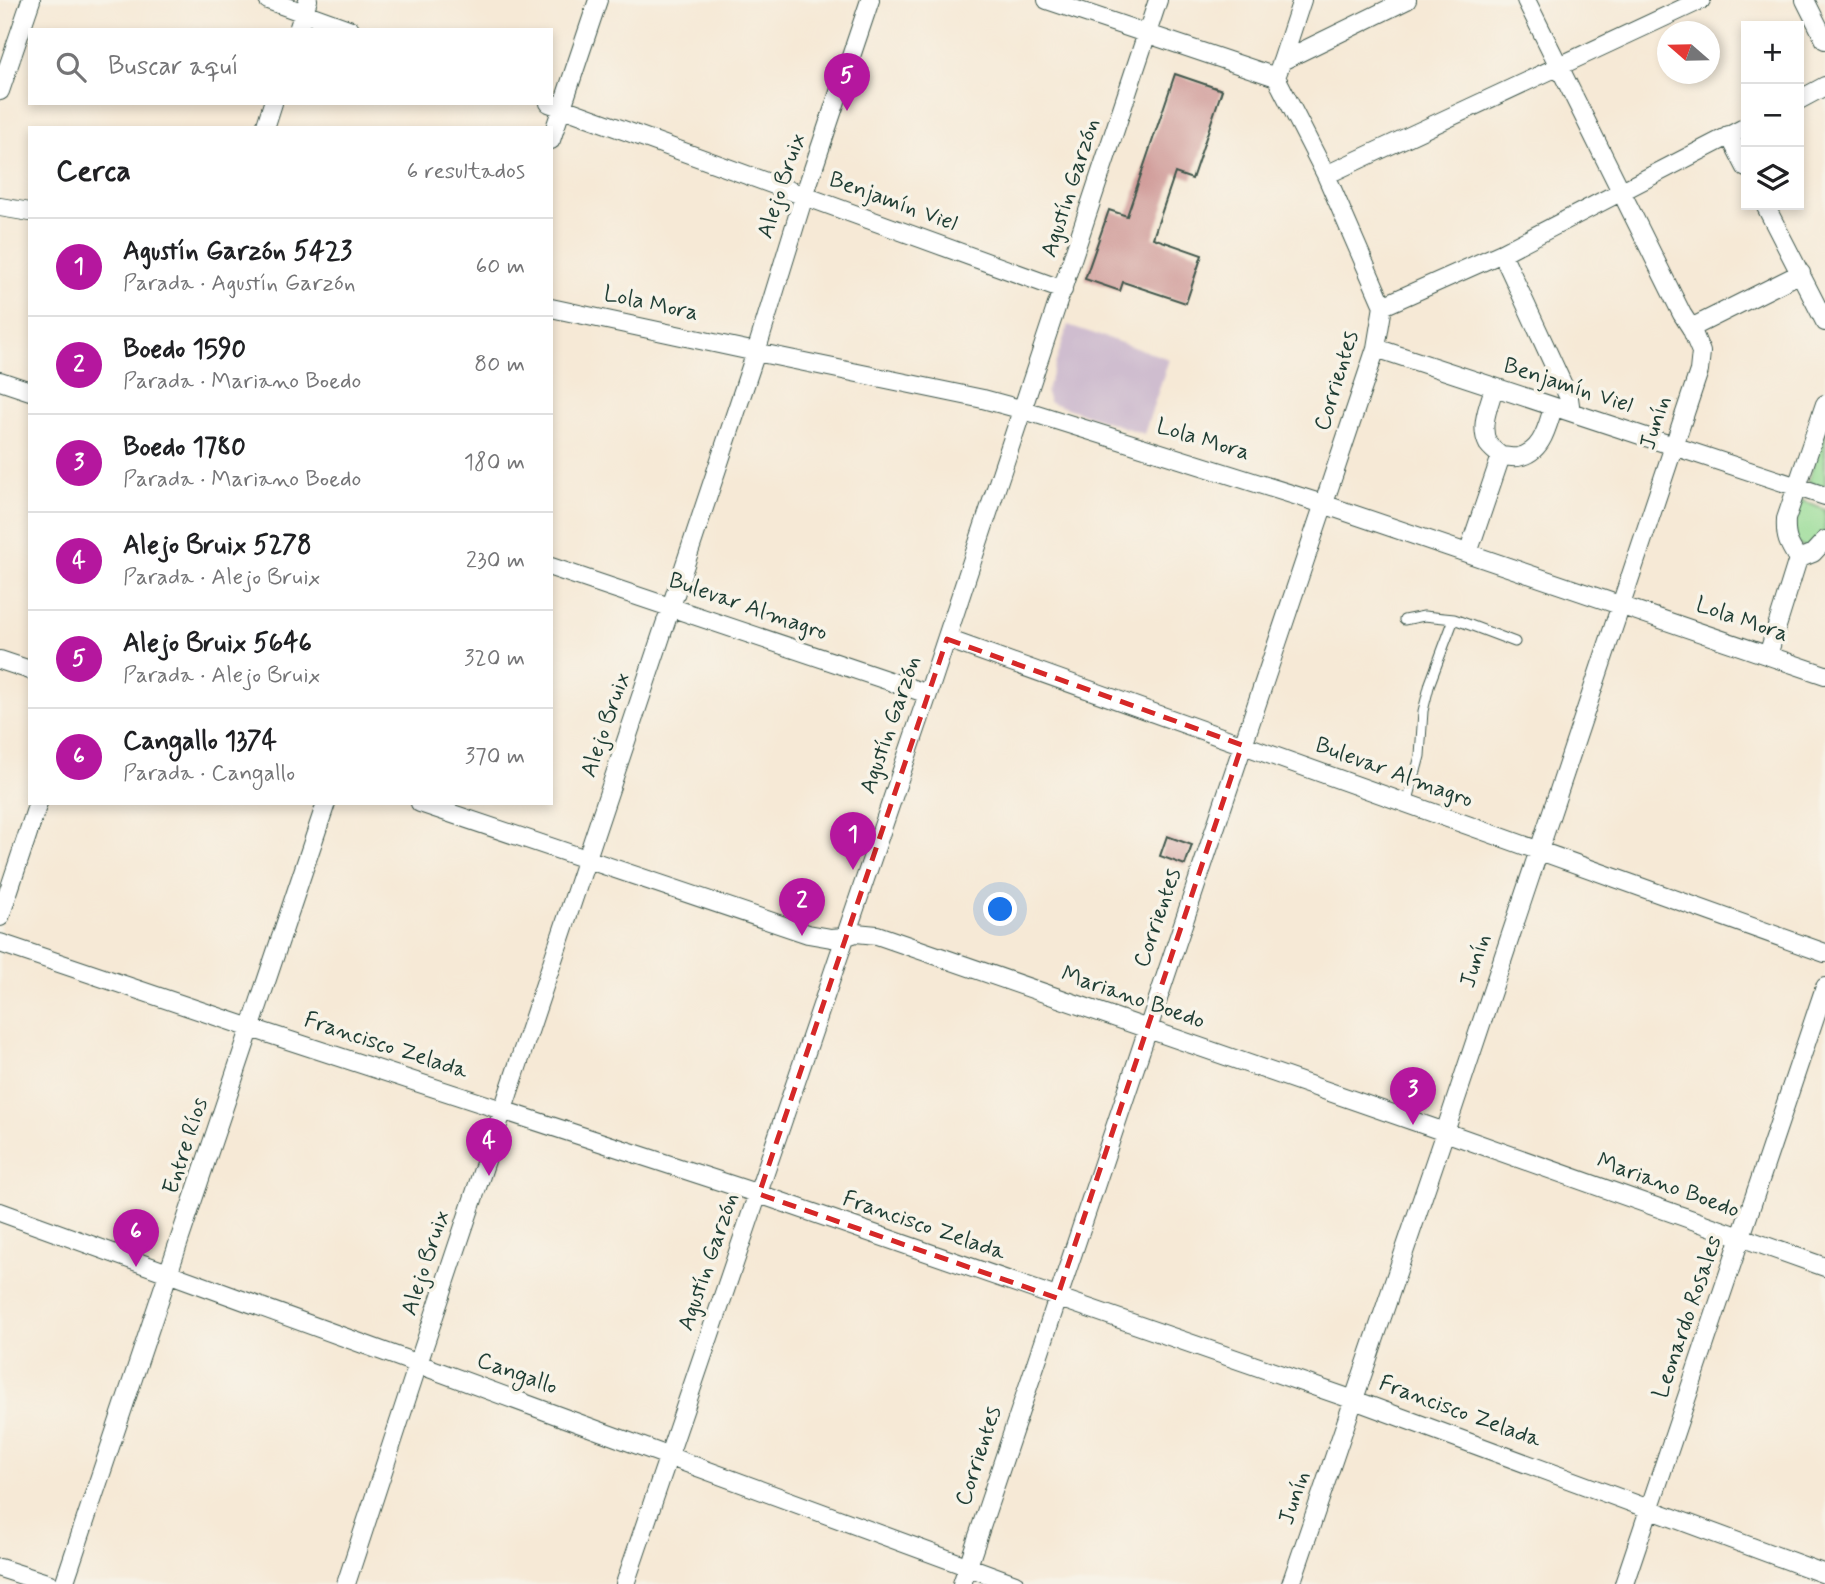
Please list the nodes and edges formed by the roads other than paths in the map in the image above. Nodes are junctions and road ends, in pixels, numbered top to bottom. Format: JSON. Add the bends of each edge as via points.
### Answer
{"nodes":[{"id":1,"x":31,"y":0,"type":"edge"},
{"id":2,"x":268,"y":0,"type":"edge"},
{"id":3,"x":598,"y":0,"type":"edge"},
{"id":4,"x":870,"y":0,"type":"edge"},
{"id":5,"x":1047,"y":0,"type":"edge"},
{"id":6,"x":1158,"y":0,"type":"edge"},
{"id":7,"x":1302,"y":0,"type":"edge"},
{"id":8,"x":1408,"y":0,"type":"edge"},
{"id":9,"x":1526,"y":0,"type":"edge"},
{"id":10,"x":1701,"y":0,"type":"edge"},
{"id":11,"x":1805,"y":0,"type":"edge"},
{"id":12,"x":303,"y":14,"type":"edge"},
{"id":13,"x":345,"y":28,"type":"edge"},
{"id":14,"x":1147,"y":35,"type":"junction"},
{"id":15,"x":1825,"y":40,"type":"edge"},
{"id":16,"x":1559,"y":66,"type":"junction"},
{"id":17,"x":1279,"y":69,"type":"junction"},
{"id":18,"x":1825,"y":86,"type":"edge"},
{"id":19,"x":0,"y":91,"type":"edge"},
{"id":20,"x":1804,"y":97,"type":"edge"},
{"id":21,"x":272,"y":105,"type":"edge"},
{"id":22,"x":556,"y":106,"type":"edge"},
{"id":23,"x":266,"y":126,"type":"edge"},
{"id":24,"x":553,"y":126,"type":"edge"},
{"id":25,"x":1741,"y":129,"type":"edge"},
{"id":26,"x":1729,"y":135,"type":"junction"},
{"id":27,"x":1741,"y":158,"type":"edge"},
{"id":28,"x":1326,"y":175,"type":"junction"},
{"id":29,"x":1621,"y":191,"type":"junction"},
{"id":30,"x":804,"y":197,"type":"junction"},
{"id":31,"x":0,"y":207,"type":"edge"},
{"id":32,"x":1768,"y":210,"type":"edge"},
{"id":33,"x":28,"y":212,"type":"edge"},
{"id":34,"x":1502,"y":253,"type":"junction"},
{"id":35,"x":1801,"y":273,"type":"junction"},
{"id":36,"x":1063,"y":289,"type":"junction"},
{"id":37,"x":1383,"y":306,"type":"junction"},
{"id":38,"x":553,"y":307,"type":"edge"},
{"id":39,"x":1825,"y":321,"type":"edge"},
{"id":40,"x":1692,"y":328,"type":"junction"},
{"id":41,"x":1376,"y":348,"type":"junction"},
{"id":42,"x":755,"y":352,"type":"junction"},
{"id":43,"x":0,"y":380,"type":"edge"},
{"id":44,"x":1494,"y":388,"type":"junction"},
{"id":45,"x":28,"y":390,"type":"edge"},
{"id":46,"x":1825,"y":404,"type":"edge"},
{"id":47,"x":1024,"y":410,"type":"junction"},
{"id":48,"x":1562,"y":410,"type":"junction"},
{"id":49,"x":1674,"y":447,"type":"junction"},
{"id":50,"x":1501,"y":456,"type":"junction"},
{"id":51,"x":1797,"y":486,"type":"junction"},
{"id":52,"x":1825,"y":496,"type":"edge"},
{"id":53,"x":1323,"y":504,"type":"junction"},
{"id":54,"x":1825,"y":540,"type":"edge"},
{"id":55,"x":1468,"y":553,"type":"junction"},
{"id":56,"x":1798,"y":559,"type":"junction"},
{"id":57,"x":553,"y":567,"type":"edge"},
{"id":58,"x":1622,"y":605,"type":"junction"},
{"id":59,"x":671,"y":607,"type":"junction"},
{"id":60,"x":1404,"y":620,"type":"dead end"},
{"id":61,"x":1454,"y":620,"type":"junction"},
{"id":62,"x":947,"y":639,"type":"junction"},
{"id":63,"x":1515,"y":642,"type":"dead end"},
{"id":64,"x":1768,"y":655,"type":"junction"},
{"id":65,"x":0,"y":660,"type":"edge"},
{"id":66,"x":28,"y":669,"type":"edge"},
{"id":67,"x":1825,"y":675,"type":"edge"},
{"id":68,"x":928,"y":694,"type":"junction"},
{"id":69,"x":1242,"y":745,"type":"junction"},
{"id":70,"x":1407,"y":804,"type":"junction"},
{"id":71,"x":37,"y":805,"type":"edge"},
{"id":72,"x":325,"y":805,"type":"edge"},
{"id":73,"x":425,"y":805,"type":"edge"},
{"id":74,"x":1539,"y":852,"type":"junction"},
{"id":75,"x":587,"y":859,"type":"junction"},
{"id":76,"x":0,"y":917,"type":"edge"},
{"id":77,"x":845,"y":937,"type":"junction"},
{"id":78,"x":0,"y":943,"type":"edge"},
{"id":79,"x":1825,"y":953,"type":"edge"},
{"id":80,"x":1825,"y":987,"type":"edge"},
{"id":81,"x":251,"y":1028,"type":"junction"},
{"id":82,"x":1147,"y":1029,"type":"junction"},
{"id":83,"x":503,"y":1110,"type":"junction"},
{"id":84,"x":1445,"y":1132,"type":"junction"},
{"id":85,"x":759,"y":1194,"type":"junction"},
{"id":86,"x":0,"y":1212,"type":"edge"},
{"id":87,"x":1741,"y":1237,"type":"junction"},
{"id":88,"x":1825,"y":1267,"type":"edge"},
{"id":89,"x":169,"y":1274,"type":"junction"},
{"id":90,"x":1057,"y":1298,"type":"junction"},
{"id":91,"x":418,"y":1364,"type":"junction"},
{"id":92,"x":1354,"y":1399,"type":"junction"},
{"id":93,"x":668,"y":1456,"type":"junction"},
{"id":94,"x":1649,"y":1509,"type":"junction"},
{"id":95,"x":0,"y":1568,"type":"edge"},
{"id":96,"x":1825,"y":1574,"type":"edge"},
{"id":97,"x":965,"y":1575,"type":"edge"},
{"id":98,"x":50,"y":1584,"type":"edge"},
{"id":99,"x":64,"y":1584,"type":"edge"},
{"id":100,"x":346,"y":1584,"type":"edge"},
{"id":101,"x":625,"y":1584,"type":"edge"},
{"id":102,"x":1015,"y":1584,"type":"edge"},
{"id":103,"x":1291,"y":1584,"type":"edge"},
{"id":104,"x":1624,"y":1584,"type":"edge"}],
"edges":[{"from":1,"to":19,"type":"street"},
{"from":2,"to":12,"type":"street"},
{"from":3,"to":22,"type":"street"},
{"from":4,"to":30,"type":"street","name":"Alejo Bruix"},
{"from":5,"to":14,"type":"street"},
{"from":6,"to":14,"type":"street","name":"Agustín Garzón"},
{"from":7,"to":17,"type":"street"},
{"from":8,"to":17,"type":"street"},
{"from":9,"to":16,"type":"street"},
{"from":10,"to":16,"type":"street"},
{"from":11,"to":15,"type":"street"},
{"from":12,"to":13,"type":"street"},
{"from":14,"to":17,"type":"street"},
{"from":14,"to":36,"type":"street","name":"Agustín Garzón"},
{"from":16,"to":28,"type":"street"},
{"from":16,"to":29,"type":"street"},
{"from":17,"to":28,"type":"street"},
{"from":18,"to":20,"type":"street"},
{"from":21,"to":23,"type":"street"},
{"from":22,"to":24,"type":"street"},
{"from":22,"to":30,"type":"street","name":"Benjamín Viel"},
{"from":25,"to":26,"type":"street"},
{"from":26,"to":27,"type":"street"},
{"from":26,"to":29,"type":"street"},
{"from":28,"to":37,"type":"street"},
{"from":29,"to":34,"type":"street"},
{"from":29,"to":40,"type":"street"},
{"from":30,"to":36,"type":"street","name":"Benjamín Viel"},
{"from":30,"to":42,"type":"street","name":"Alejo Bruix"},
{"from":31,"to":33,"type":"street"},
{"from":32,"to":35,"type":"street"},
{"from":34,"to":37,"type":"street"},
{"from":34,"to":48,"type":"street","via":[[1569,398]]},
{"from":35,"to":39,"type":"street"},
{"from":35,"to":40,"type":"street"},
{"from":36,"to":47,"type":"street","name":"Agustín Garzón"},
{"from":37,"to":41,"type":"street","name":"Corrientes"},
{"from":38,"to":42,"type":"street","name":"Lola Mora"},
{"from":40,"to":49,"type":"street","name":"Junín","via":[[1701,352],[1699,370]]},
{"from":41,"to":44,"type":"street","name":"Benjamín Viel"},
{"from":41,"to":53,"type":"street","name":"Corrientes"},
{"from":42,"to":47,"type":"street","name":"Lola Mora"},
{"from":42,"to":59,"type":"street","name":"Alejo Bruix"},
{"from":43,"to":45,"type":"street"},
{"from":44,"to":48,"type":"street","name":"Benjamín Viel"},
{"from":44,"to":50,"type":"street","via":[[1485,432],[1489,445]]},
{"from":46,"to":51,"type":"street"},
{"from":47,"to":53,"type":"street","name":"Lola Mora"},
{"from":47,"to":62,"type":"street","name":"Agustín Garzón"},
{"from":48,"to":49,"type":"street","name":"Benjamín Viel"},
{"from":48,"to":50,"type":"street","via":[[1532,451],[1519,457]]},
{"from":49,"to":51,"type":"street","name":"Benjamín Viel"},
{"from":49,"to":58,"type":"street","name":"Junín"},
{"from":50,"to":55,"type":"street"},
{"from":51,"to":52,"type":"street","name":"Benjamín Viel"},
{"from":51,"to":56,"type":"street","via":[[1786,533]]},
{"from":53,"to":55,"type":"street","name":"Lola Mora"},
{"from":53,"to":69,"type":"street","name":"Corrientes"},
{"from":54,"to":56,"type":"street","via":[[1814,553]]},
{"from":55,"to":58,"type":"street","name":"Lola Mora"},
{"from":56,"to":64,"type":"street"},
{"from":57,"to":59,"type":"street","name":"Bulevar Almagro"},
{"from":58,"to":64,"type":"street","name":"Lola Mora"},
{"from":58,"to":74,"type":"street","name":"Junín"},
{"from":59,"to":68,"type":"street","name":"Bulevar Almagro"},
{"from":59,"to":75,"type":"street","name":"Alejo Bruix"},
{"from":60,"to":61,"type":"lane","via":[[1424,616]]},
{"from":61,"to":63,"type":"lane"},
{"from":61,"to":70,"type":"lane","via":[[1430,683],[1420,756]]},
{"from":62,"to":68,"type":"street","name":"Agustín Garzón"},
{"from":62,"to":69,"type":"street","name":"Bulevar Almagro"},
{"from":64,"to":67,"type":"street","name":"Lola Mora"},
{"from":65,"to":66,"type":"street"},
{"from":68,"to":77,"type":"street","name":"Agustín Garzón"},
{"from":69,"to":70,"type":"street","name":"Bulevar Almagro"},
{"from":69,"to":82,"type":"street","name":"Corrientes"},
{"from":70,"to":74,"type":"street","name":"Bulevar Almagro"},
{"from":71,"to":76,"type":"street"},
{"from":72,"to":81,"type":"street","name":"Entre Ríos"},
{"from":73,"to":75,"type":"street","name":"Mariano Boedo"},
{"from":74,"to":79,"type":"street","name":"Bulevar Almagro"},
{"from":74,"to":84,"type":"street","name":"Junín"},
{"from":75,"to":77,"type":"street","name":"Mariano Boedo","via":[[808,934]]},
{"from":75,"to":83,"type":"street","name":"Alejo Bruix"},
{"from":77,"to":82,"type":"street","name":"Mariano Boedo","via":[[877,935]]},
{"from":77,"to":85,"type":"street","name":"Agustín Garzón"},
{"from":78,"to":81,"type":"street","name":"Francisco Zelada"},
{"from":80,"to":87,"type":"street","name":"Leonardo Rosales"},
{"from":81,"to":83,"type":"street","name":"Francisco Zelada"},
{"from":81,"to":89,"type":"street","name":"Entre Ríos"},
{"from":82,"to":84,"type":"street","name":"Mariano Boedo"},
{"from":82,"to":90,"type":"street","name":"Corrientes"},
{"from":83,"to":85,"type":"street","name":"Francisco Zelada"},
{"from":83,"to":91,"type":"street","name":"Alejo Bruix"},
{"from":84,"to":87,"type":"street","name":"Mariano Boedo"},
{"from":84,"to":92,"type":"street","name":"Junín"},
{"from":85,"to":90,"type":"street","name":"Francisco Zelada"},
{"from":85,"to":93,"type":"street","name":"Agustín Garzón"},
{"from":86,"to":89,"type":"street","name":"Cangallo"},
{"from":87,"to":88,"type":"street","name":"Mariano Boedo"},
{"from":87,"to":94,"type":"street","name":"Leonardo Rosales"},
{"from":89,"to":91,"type":"street","name":"Cangallo"},
{"from":89,"to":99,"type":"street","name":"Entre Ríos"},
{"from":90,"to":92,"type":"street","name":"Francisco Zelada"},
{"from":90,"to":97,"type":"street","name":"Corrientes"},
{"from":91,"to":93,"type":"street","name":"Cangallo"},
{"from":91,"to":100,"type":"street","name":"Alejo Bruix"},
{"from":92,"to":94,"type":"street","name":"Francisco Zelada"},
{"from":92,"to":103,"type":"street","name":"Junín"},
{"from":93,"to":97,"type":"street","name":"Cangallo"},
{"from":93,"to":101,"type":"street","name":"Agustín Garzón"},
{"from":94,"to":96,"type":"street","name":"Francisco Zelada"},
{"from":94,"to":104,"type":"street","name":"Leonardo Rosales"},
{"from":95,"to":98,"type":"street"},
{"from":97,"to":102,"type":"street","name":"Cangallo"}]}
